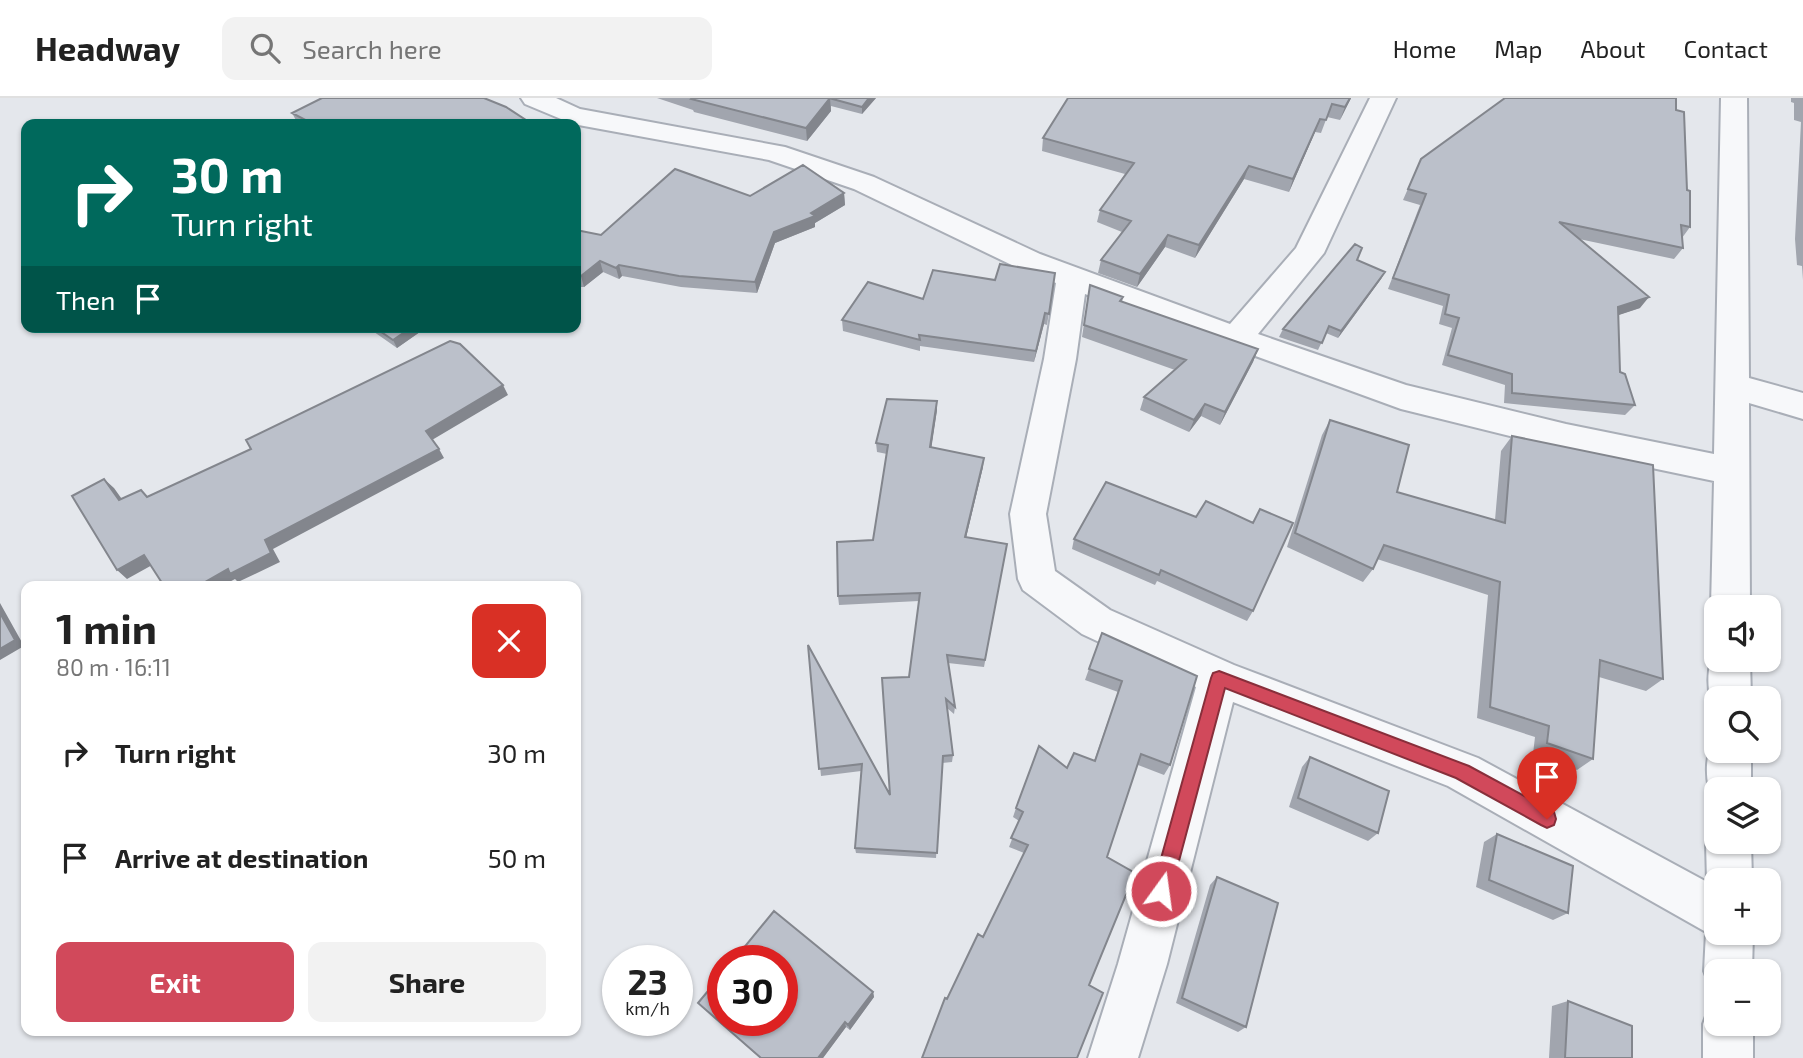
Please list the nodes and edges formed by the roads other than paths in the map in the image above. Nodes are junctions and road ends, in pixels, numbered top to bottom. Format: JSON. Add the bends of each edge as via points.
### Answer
{"nodes":[{"id":1,"x":534,"y":98,"type":"edge"},
{"id":2,"x":1383,"y":98,"type":"edge"},
{"id":3,"x":1734,"y":98,"type":"edge"},
{"id":4,"x":1072,"y":277,"type":"junction"},
{"id":5,"x":1236,"y":338,"type":"junction"},
{"id":6,"x":1732,"y":385,"type":"junction"},
{"id":7,"x":1803,"y":406,"type":"edge"},
{"id":8,"x":1731,"y":471,"type":"junction"},
{"id":9,"x":1731,"y":595,"type":"edge"},
{"id":10,"x":1219,"y":678,"type":"junction"},
{"id":11,"x":1704,"y":906,"type":"edge"},
{"id":12,"x":1728,"y":1036,"type":"edge"},
{"id":13,"x":1113,"y":1058,"type":"edge"},
{"id":14,"x":1728,"y":1058,"type":"edge"}],
"edges":[{"from":1,"to":4,"type":"street","via":[[573,116],[775,153],[864,183]]},
{"from":2,"to":5,"type":"street","via":[[1309,253]]},
{"from":3,"to":6,"type":"street"},
{"from":4,"to":5,"type":"street"},
{"from":4,"to":10,"type":"street","via":[[1028,514],[1037,579],[1096,622]]},
{"from":5,"to":8,"type":"street","via":[[1401,396]]},
{"from":6,"to":7,"type":"street"},
{"from":6,"to":8,"type":"street"},
{"from":8,"to":9,"type":"street"},
{"from":10,"to":11,"type":"street","via":[[1462,772]]},
{"from":10,"to":13,"type":"street","via":[[1134,996]]},
{"from":12,"to":14,"type":"street"}]}
